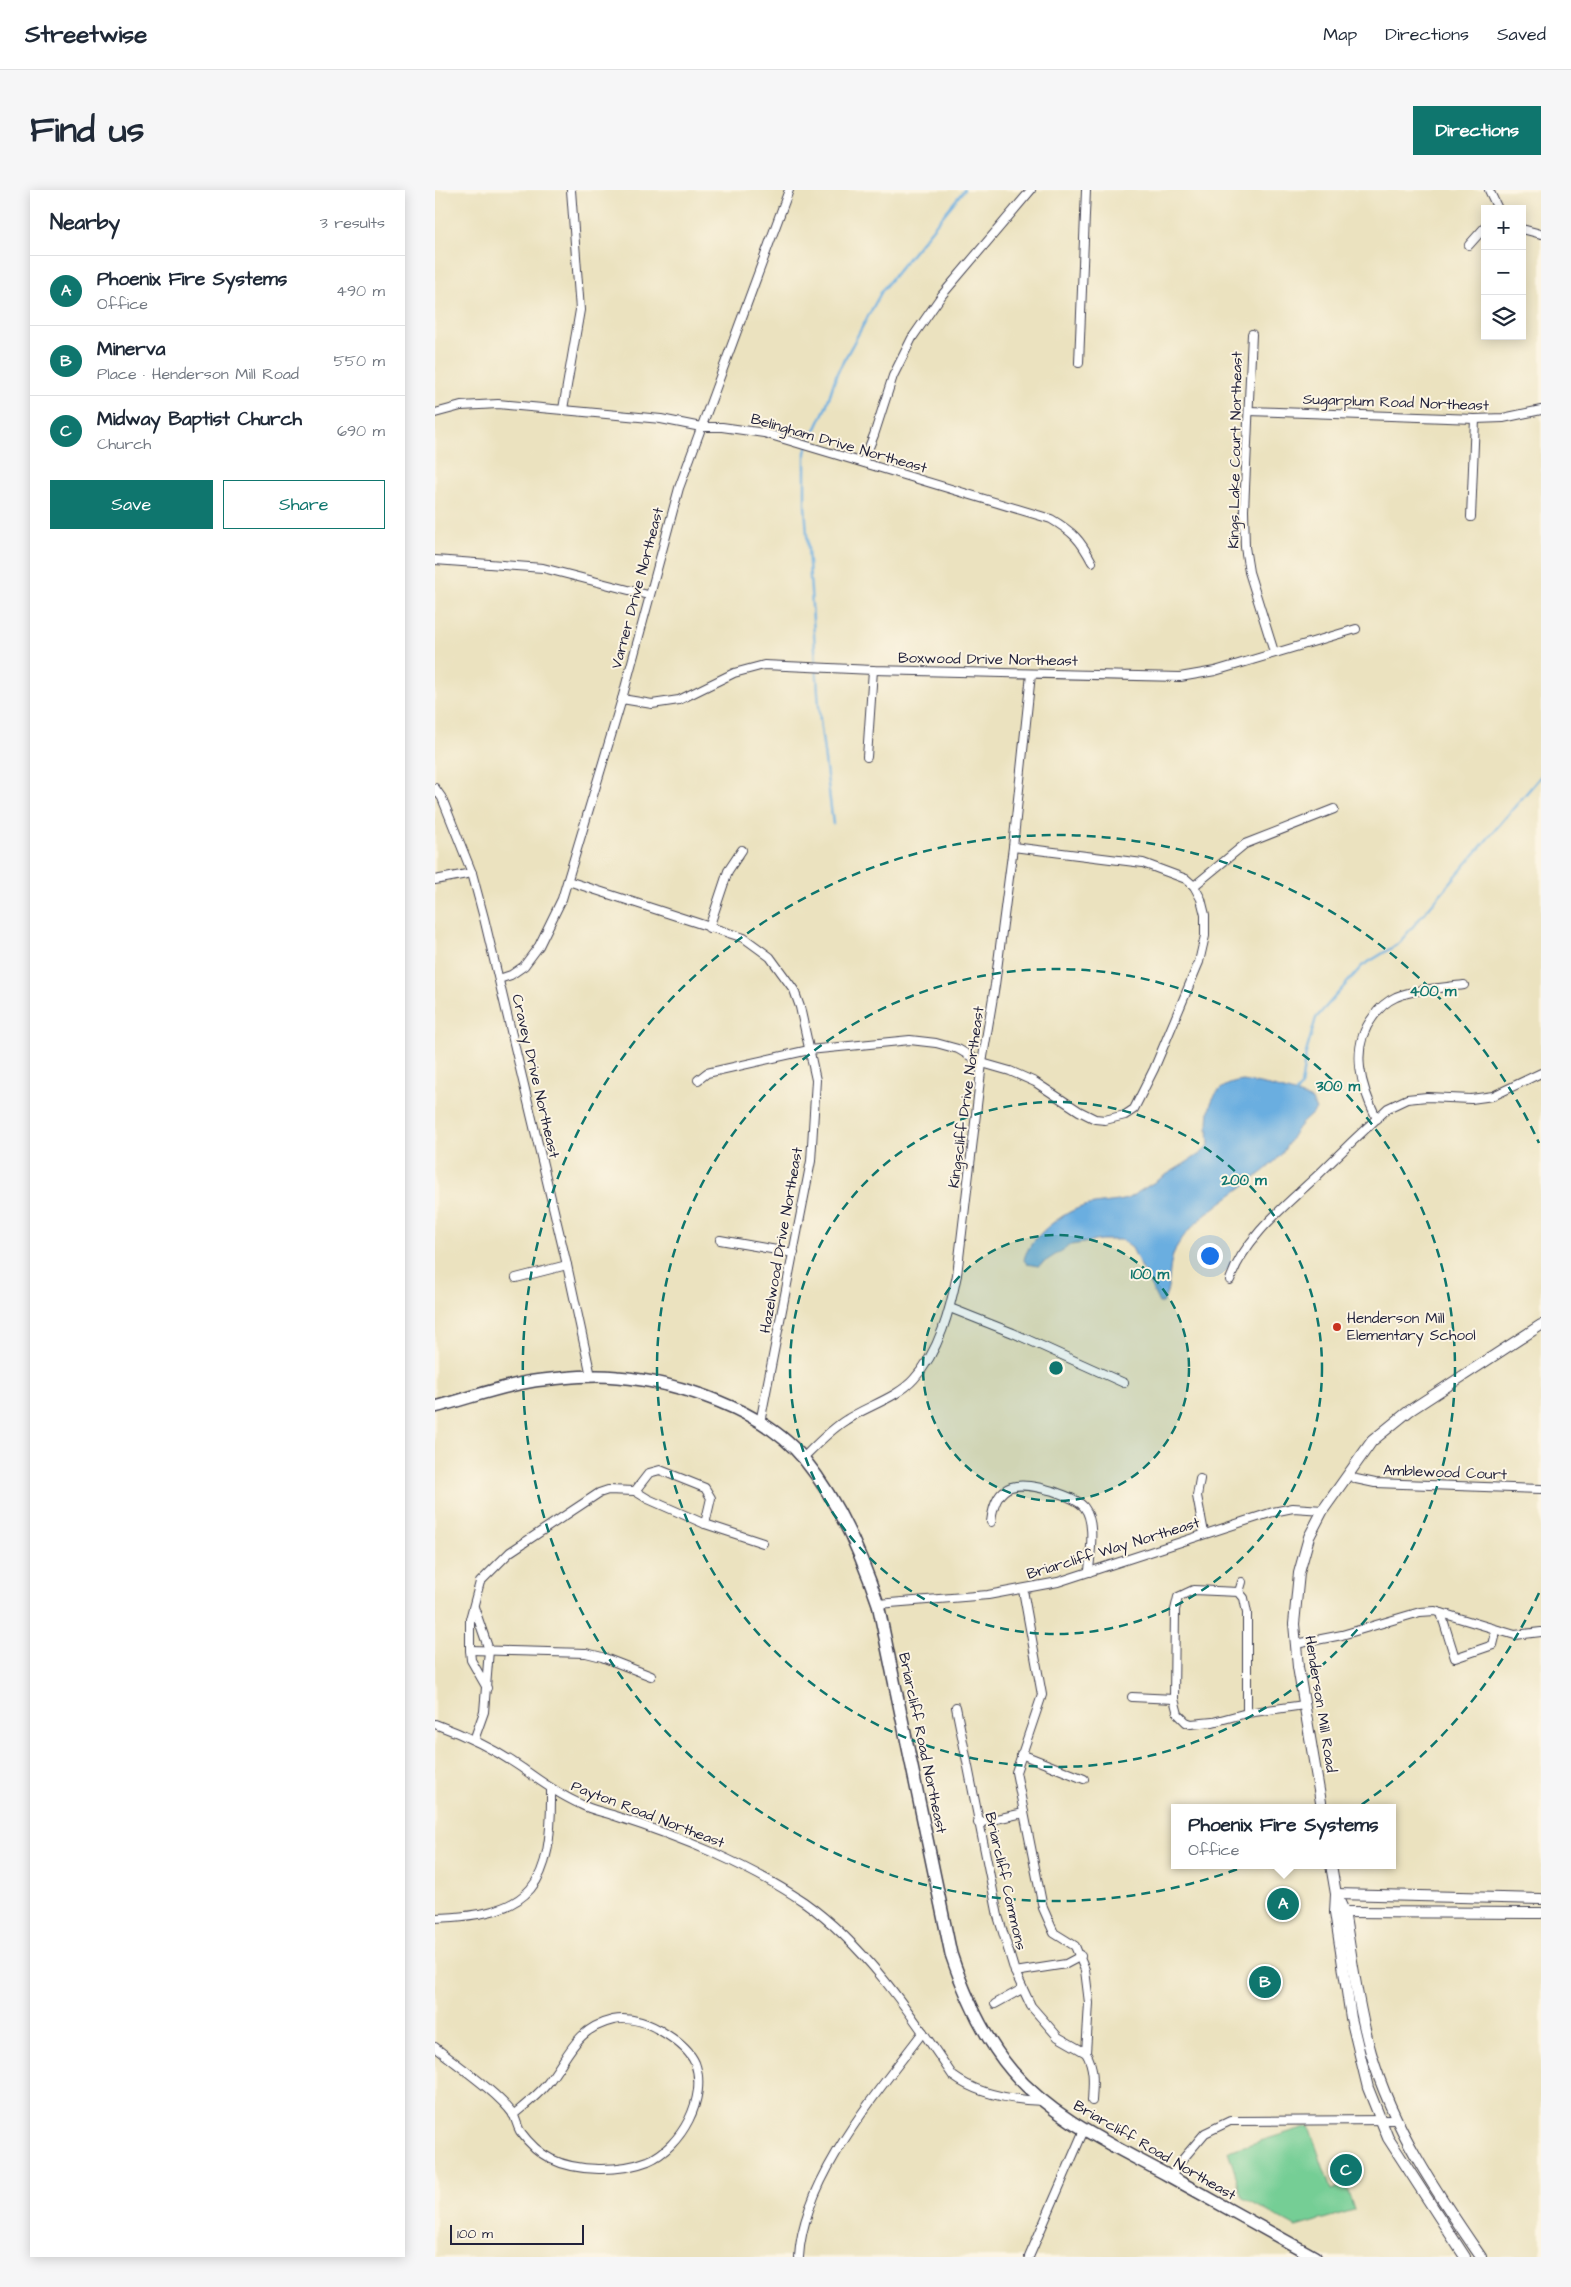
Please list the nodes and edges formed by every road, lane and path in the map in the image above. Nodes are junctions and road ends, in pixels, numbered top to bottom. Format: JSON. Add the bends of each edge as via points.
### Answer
{"nodes":[{"id":1,"x":571,"y":190,"type":"edge"},
{"id":2,"x":789,"y":190,"type":"edge"},
{"id":3,"x":1031,"y":190,"type":"edge"},
{"id":4,"x":1086,"y":190,"type":"edge"},
{"id":5,"x":1489,"y":190,"type":"edge"},
{"id":6,"x":1496,"y":205,"type":"edge"},
{"id":7,"x":1526,"y":230,"type":"edge"},
{"id":8,"x":1481,"y":232,"type":"edge"},
{"id":9,"x":1541,"y":234,"type":"edge"},
{"id":10,"x":1469,"y":245,"type":"dead end"},
{"id":11,"x":1252,"y":334,"type":"dead end"},
{"id":12,"x":1079,"y":363,"type":"dead end"},
{"id":13,"x":563,"y":409,"type":"junction"},
{"id":14,"x":1541,"y":410,"type":"edge"},
{"id":15,"x":1249,"y":412,"type":"junction"},
{"id":16,"x":435,"y":413,"type":"edge"},
{"id":17,"x":1475,"y":419,"type":"junction"},
{"id":18,"x":701,"y":426,"type":"junction"},
{"id":19,"x":863,"y":462,"type":"junction"},
{"id":20,"x":1471,"y":517,"type":"dead end"},
{"id":21,"x":435,"y":560,"type":"edge"},
{"id":22,"x":1092,"y":562,"type":"dead end"},
{"id":23,"x":648,"y":595,"type":"junction"},
{"id":24,"x":1356,"y":629,"type":"dead end"},
{"id":25,"x":1275,"y":652,"type":"junction"},
{"id":26,"x":873,"y":670,"type":"junction"},
{"id":27,"x":1031,"y":674,"type":"junction"},
{"id":28,"x":622,"y":699,"type":"junction"},
{"id":29,"x":867,"y":757,"type":"dead end"},
{"id":30,"x":435,"y":788,"type":"edge"},
{"id":31,"x":1334,"y":809,"type":"dead end"},
{"id":32,"x":1013,"y":847,"type":"junction"},
{"id":33,"x":742,"y":850,"type":"dead end"},
{"id":34,"x":471,"y":873,"type":"junction"},
{"id":35,"x":435,"y":880,"type":"edge"},
{"id":36,"x":568,"y":881,"type":"junction"},
{"id":37,"x":1194,"y":886,"type":"junction"},
{"id":38,"x":709,"y":928,"type":"junction"},
{"id":39,"x":499,"y":979,"type":"junction"},
{"id":40,"x":1464,"y":985,"type":"dead end"},
{"id":41,"x":809,"y":1050,"type":"junction"},
{"id":42,"x":982,"y":1063,"type":"junction"},
{"id":43,"x":1541,"y":1073,"type":"edge"},
{"id":44,"x":698,"y":1080,"type":"dead end"},
{"id":45,"x":1377,"y":1119,"type":"junction"},
{"id":46,"x":720,"y":1240,"type":"dead end"},
{"id":47,"x":794,"y":1253,"type":"junction"},
{"id":48,"x":567,"y":1265,"type":"junction"},
{"id":49,"x":516,"y":1278,"type":"dead end"},
{"id":50,"x":1230,"y":1280,"type":"dead end"},
{"id":51,"x":950,"y":1308,"type":"junction"},
{"id":52,"x":1541,"y":1325,"type":"edge"},
{"id":53,"x":591,"y":1376,"type":"junction"},
{"id":54,"x":1124,"y":1383,"type":"dead end"},
{"id":55,"x":435,"y":1407,"type":"edge"},
{"id":56,"x":760,"y":1423,"type":"junction"},
{"id":57,"x":803,"y":1458,"type":"junction"},
{"id":58,"x":1349,"y":1475,"type":"junction"},
{"id":59,"x":1200,"y":1479,"type":"dead end"},
{"id":60,"x":1541,"y":1489,"type":"edge"},
{"id":61,"x":635,"y":1491,"type":"junction"},
{"id":62,"x":1323,"y":1510,"type":"junction"},
{"id":63,"x":991,"y":1522,"type":"dead end"},
{"id":64,"x":705,"y":1524,"type":"junction"},
{"id":65,"x":1205,"y":1533,"type":"junction"},
{"id":66,"x":763,"y":1544,"type":"dead end"},
{"id":67,"x":1089,"y":1572,"type":"junction"},
{"id":68,"x":1242,"y":1582,"type":"dead end"},
{"id":69,"x":1023,"y":1590,"type":"junction"},
{"id":70,"x":1239,"y":1592,"type":"junction"},
{"id":71,"x":878,"y":1604,"type":"junction"},
{"id":72,"x":474,"y":1606,"type":"junction"},
{"id":73,"x":1441,"y":1613,"type":"junction"},
{"id":74,"x":1494,"y":1630,"type":"junction"},
{"id":75,"x":1541,"y":1632,"type":"edge"},
{"id":76,"x":1296,"y":1644,"type":"junction"},
{"id":77,"x":470,"y":1650,"type":"junction"},
{"id":78,"x":489,"y":1650,"type":"junction"},
{"id":79,"x":651,"y":1676,"type":"dead end"},
{"id":80,"x":487,"y":1688,"type":"junction"},
{"id":81,"x":1132,"y":1697,"type":"dead end"},
{"id":82,"x":1175,"y":1699,"type":"junction"},
{"id":83,"x":1304,"y":1705,"type":"junction"},
{"id":84,"x":956,"y":1706,"type":"dead end"},
{"id":85,"x":1247,"y":1713,"type":"junction"},
{"id":86,"x":435,"y":1724,"type":"edge"},
{"id":87,"x":474,"y":1740,"type":"junction"},
{"id":88,"x":1021,"y":1754,"type":"junction"},
{"id":89,"x":1084,"y":1779,"type":"dead end"},
{"id":90,"x":551,"y":1790,"type":"junction"},
{"id":91,"x":1321,"y":1804,"type":"edge"},
{"id":92,"x":1023,"y":1813,"type":"junction"},
{"id":93,"x":978,"y":1823,"type":"junction"},
{"id":94,"x":1332,"y":1869,"type":"edge"},
{"id":95,"x":1336,"y":1894,"type":"junction"},
{"id":96,"x":1541,"y":1899,"type":"edge"},
{"id":97,"x":1340,"y":1912,"type":"junction"},
{"id":98,"x":1541,"y":1913,"type":"edge"},
{"id":99,"x":435,"y":1918,"type":"edge"},
{"id":100,"x":1083,"y":1940,"type":"dead end"},
{"id":101,"x":1075,"y":1946,"type":"junction"},
{"id":102,"x":1081,"y":1956,"type":"junction"},
{"id":103,"x":1015,"y":1972,"type":"junction"},
{"id":104,"x":1022,"y":1989,"type":"junction"},
{"id":105,"x":995,"y":2004,"type":"dead end"},
{"id":106,"x":923,"y":2032,"type":"junction"},
{"id":107,"x":435,"y":2047,"type":"edge"},
{"id":108,"x":1086,"y":2053,"type":"junction"},
{"id":109,"x":1043,"y":2101,"type":"junction"},
{"id":110,"x":1092,"y":2101,"type":"dead end"},
{"id":111,"x":513,"y":2115,"type":"junction"},
{"id":112,"x":1379,"y":2119,"type":"junction"},
{"id":113,"x":1397,"y":2120,"type":"junction"},
{"id":114,"x":1084,"y":2130,"type":"junction"},
{"id":115,"x":1171,"y":2178,"type":"junction"},
{"id":116,"x":799,"y":2257,"type":"edge"},
{"id":117,"x":1029,"y":2257,"type":"edge"},
{"id":118,"x":1315,"y":2257,"type":"edge"},
{"id":119,"x":1465,"y":2257,"type":"edge"},
{"id":120,"x":1481,"y":2257,"type":"edge"}],
"edges":[{"from":1,"to":13,"type":"street","via":[[580,310]]},
{"from":2,"to":18,"type":"street","name":"Varner Drive Northeast"},
{"from":3,"to":19,"type":"street","via":[[942,295],[912,338],[893,376]]},
{"from":4,"to":12,"type":"street"},
{"from":5,"to":6,"type":"street"},
{"from":7,"to":9,"type":"street"},
{"from":8,"to":10,"type":"street"},
{"from":11,"to":15,"type":"street","name":"Kings Lake Court Northeast"},
{"from":13,"to":16,"type":"street","name":"Belingham Drive Northeast","via":[[498,404],[461,406]]},
{"from":13,"to":18,"type":"street","name":"Belingham Drive Northeast"},
{"from":14,"to":17,"type":"street","name":"Sugarplum Road Northeast","via":[[1503,418]]},
{"from":15,"to":17,"type":"street","name":"Sugarplum Road Northeast"},
{"from":15,"to":25,"type":"street","name":"Kings Lake Court Northeast","via":[[1245,547],[1249,572]]},
{"from":17,"to":20,"type":"street"},
{"from":18,"to":19,"type":"street","name":"Belingham Drive Northeast","via":[[764,433]]},
{"from":18,"to":23,"type":"street","name":"Varner Drive Northeast"},
{"from":19,"to":22,"type":"street","name":"Belingham Drive Northeast","via":[[1051,519],[1081,541]]},
{"from":21,"to":23,"type":"street","via":[[543,568]]},
{"from":23,"to":28,"type":"street","name":"Varner Drive Northeast"},
{"from":24,"to":25,"type":"street","name":"Boxwood Drive Northeast"},
{"from":25,"to":27,"type":"street","name":"Boxwood Drive Northeast","via":[[1215,671],[1179,677]]},
{"from":26,"to":27,"type":"street","name":"Boxwood Drive Northeast"},
{"from":26,"to":28,"type":"street","name":"Boxwood Drive Northeast","via":[[764,665],[734,673],[679,700],[652,704]]},
{"from":26,"to":29,"type":"street"},
{"from":27,"to":32,"type":"street","name":"Kingscliff Drive Northeast"},
{"from":28,"to":36,"type":"street","name":"Varner Drive Northeast"},
{"from":30,"to":34,"type":"street","name":"Cravey Drive Northeast","via":[[442,798]]},
{"from":31,"to":37,"type":"street","via":[[1245,844]]},
{"from":32,"to":37,"type":"street","via":[[1143,863],[1187,879]]},
{"from":32,"to":42,"type":"street","name":"Kingscliff Drive Northeast"},
{"from":33,"to":38,"type":"street","via":[[728,871]]},
{"from":34,"to":35,"type":"street"},
{"from":34,"to":39,"type":"street","name":"Cravey Drive Northeast"},
{"from":36,"to":38,"type":"street","name":"Hazelwood Drive Northeast"},
{"from":36,"to":39,"type":"street","name":"Varner Drive Northeast","via":[[539,946],[524,966]]},
{"from":37,"to":42,"type":"street","via":[[1205,915],[1205,936],[1199,962],[1134,1109],[1125,1115],[1095,1119],[1035,1082],[1010,1070]]},
{"from":38,"to":41,"type":"street","name":"Hazelwood Drive Northeast","via":[[744,938],[770,957],[794,990]]},
{"from":39,"to":48,"type":"street","name":"Cravey Drive Northeast"},
{"from":40,"to":45,"type":"street","via":[[1396,997],[1382,1005],[1370,1020],[1361,1038],[1358,1060],[1365,1096]]},
{"from":41,"to":42,"type":"street","via":[[910,1040],[958,1049]]},
{"from":41,"to":44,"type":"street","via":[[707,1073]]},
{"from":41,"to":47,"type":"street","name":"Hazelwood Drive Northeast","via":[[816,1080],[811,1161]]},
{"from":42,"to":51,"type":"street","name":"Kingscliff Drive Northeast","via":[[957,1275]]},
{"from":43,"to":45,"type":"street","via":[[1493,1096],[1407,1099],[1388,1108]]},
{"from":45,"to":50,"type":"street","via":[[1283,1208],[1254,1240],[1234,1268]]},
{"from":46,"to":47,"type":"street"},
{"from":47,"to":56,"type":"street","name":"Hazelwood Drive Northeast"},
{"from":48,"to":49,"type":"street"},
{"from":48,"to":53,"type":"street","name":"Cravey Drive Northeast"},
{"from":51,"to":54,"type":"street"},
{"from":51,"to":57,"type":"street","name":"Kingscliff Drive Northeast","via":[[930,1357],[914,1379],[845,1420]]},
{"from":52,"to":58,"type":"street","name":"Henderson Mill Road","via":[[1409,1411],[1372,1441]]},
{"from":53,"to":55,"type":"main road","name":"Briarcliff Road Northeast","via":[[532,1381]]},
{"from":53,"to":56,"type":"main road","name":"Briarcliff Road Northeast","via":[[618,1377],[679,1388]]},
{"from":56,"to":57,"type":"main road","name":"Briarcliff Road Northeast"},
{"from":57,"to":71,"type":"main road","name":"Briarcliff Road Northeast","via":[[825,1487],[841,1516]]},
{"from":58,"to":60,"type":"street","name":"Amblewood Court","via":[[1375,1483]]},
{"from":58,"to":62,"type":"street","name":"Henderson Mill Road"},
{"from":59,"to":65,"type":"street","via":[[1197,1496]]},
{"from":61,"to":64,"type":"street"},
{"from":61,"to":64,"type":"street","via":[[649,1473],[660,1470],[705,1488],[711,1498]]},
{"from":61,"to":72,"type":"street","via":[[599,1493],[510,1552],[480,1582]]},
{"from":62,"to":65,"type":"street","name":"Briarcliff Way Northeast","via":[[1293,1508]]},
{"from":62,"to":76,"type":"street","name":"Henderson Mill Road","via":[[1309,1537],[1299,1573],[1294,1624]]},
{"from":63,"to":67,"type":"street","via":[[998,1498],[1014,1485],[1027,1484],[1069,1496],[1086,1505],[1090,1520]]},
{"from":64,"to":66,"type":"street"},
{"from":65,"to":67,"type":"street","name":"Briarcliff Way Northeast"},
{"from":67,"to":69,"type":"street","name":"Briarcliff Way Northeast"},
{"from":68,"to":70,"type":"street"},
{"from":69,"to":71,"type":"street","name":"Briarcliff Way Northeast"},
{"from":69,"to":88,"type":"street","name":"Briarcliff Commons","via":[[1042,1695]]},
{"from":70,"to":82,"type":"street","via":[[1193,1590],[1178,1597],[1175,1610]]},
{"from":70,"to":85,"type":"street","via":[[1244,1598],[1247,1613]]},
{"from":71,"to":109,"type":"main road","name":"Briarcliff Road Northeast","via":[[951,1954],[961,1985],[989,2039],[1012,2071]]},
{"from":72,"to":77,"type":"street"},
{"from":72,"to":78,"type":"street"},
{"from":73,"to":74,"type":"street"},
{"from":73,"to":74,"type":"street","via":[[1455,1658],[1493,1645]]},
{"from":73,"to":76,"type":"street","via":[[1404,1615],[1342,1635]]},
{"from":74,"to":75,"type":"street","via":[[1515,1636]]},
{"from":76,"to":83,"type":"street","name":"Henderson Mill Road"},
{"from":77,"to":78,"type":"street"},
{"from":77,"to":80,"type":"street","via":[[471,1660]]},
{"from":78,"to":79,"type":"street","via":[[586,1653]]},
{"from":78,"to":80,"type":"street"},
{"from":80,"to":87,"type":"street","via":[[484,1712]]},
{"from":81,"to":82,"type":"street"},
{"from":82,"to":85,"type":"street","via":[[1178,1714],[1191,1724]]},
{"from":83,"to":85,"type":"street"},
{"from":83,"to":91,"type":"street","name":"Henderson Mill Road"},
{"from":84,"to":93,"type":"street","name":"Briarcliff Commons"},
{"from":86,"to":87,"type":"street","name":"Payton Road Northeast"},
{"from":87,"to":90,"type":"street","name":"Payton Road Northeast"},
{"from":88,"to":89,"type":"street"},
{"from":88,"to":92,"type":"street","name":"Briarcliff Commons","via":[[1016,1772]]},
{"from":90,"to":99,"type":"street","via":[[552,1827],[548,1856],[525,1895],[503,1909],[487,1914]]},
{"from":90,"to":106,"type":"street","name":"Payton Road Northeast","via":[[582,1806],[665,1833],[715,1854],[805,1902],[859,1953]]},
{"from":92,"to":93,"type":"street"},
{"from":92,"to":101,"type":"street","name":"Briarcliff Commons","via":[[1043,1908],[1054,1933]]},
{"from":93,"to":103,"type":"street","name":"Briarcliff Commons","via":[[1002,1933]]},
{"from":94,"to":95,"type":"street"},
{"from":95,"to":96,"type":"street"},
{"from":95,"to":97,"type":"street"},
{"from":97,"to":98,"type":"street"},
{"from":97,"to":112,"type":"street","via":[[1351,2018]]},
{"from":97,"to":113,"type":"street","via":[[1364,2026]]},
{"from":100,"to":101,"type":"street"},
{"from":101,"to":102,"type":"street","name":"Briarcliff Commons"},
{"from":102,"to":103,"type":"street","via":[[1066,1964]]},
{"from":102,"to":108,"type":"street","name":"Briarcliff Commons","via":[[1089,2003]]},
{"from":103,"to":104,"type":"street","name":"Briarcliff Commons"},
{"from":104,"to":105,"type":"street"},
{"from":104,"to":108,"type":"street","name":"Briarcliff Commons","via":[[1031,2006],[1058,2037]]},
{"from":106,"to":109,"type":"street","name":"Payton Road Northeast","via":[[953,2076],[962,2083],[1022,2100]]},
{"from":106,"to":116,"type":"street","via":[[866,2108],[833,2160],[806,2216]]},
{"from":107,"to":111,"type":"street"},
{"from":108,"to":110,"type":"street","via":[[1093,2075]]},
{"from":109,"to":114,"type":"main road","name":"Briarcliff Road Northeast"},
{"from":111,"to":111,"type":"street","via":[[547,2083],[583,2033],[613,2020],[643,2022],[658,2028],[687,2050],[698,2074],[699,2090],[695,2104],[677,2138],[663,2152],[630,2166],[582,2167],[550,2158],[536,2149],[520,2131]]},
{"from":112,"to":113,"type":"street"},
{"from":112,"to":115,"type":"street","via":[[1230,2121],[1205,2133]]},
{"from":112,"to":119,"type":"street","via":[[1398,2156]]},
{"from":113,"to":120,"type":"street","via":[[1429,2181]]},
{"from":114,"to":115,"type":"main road","name":"Briarcliff Road Northeast"},
{"from":114,"to":117,"type":"street"},
{"from":115,"to":118,"type":"main road","name":"Briarcliff Road Northeast"}]}
